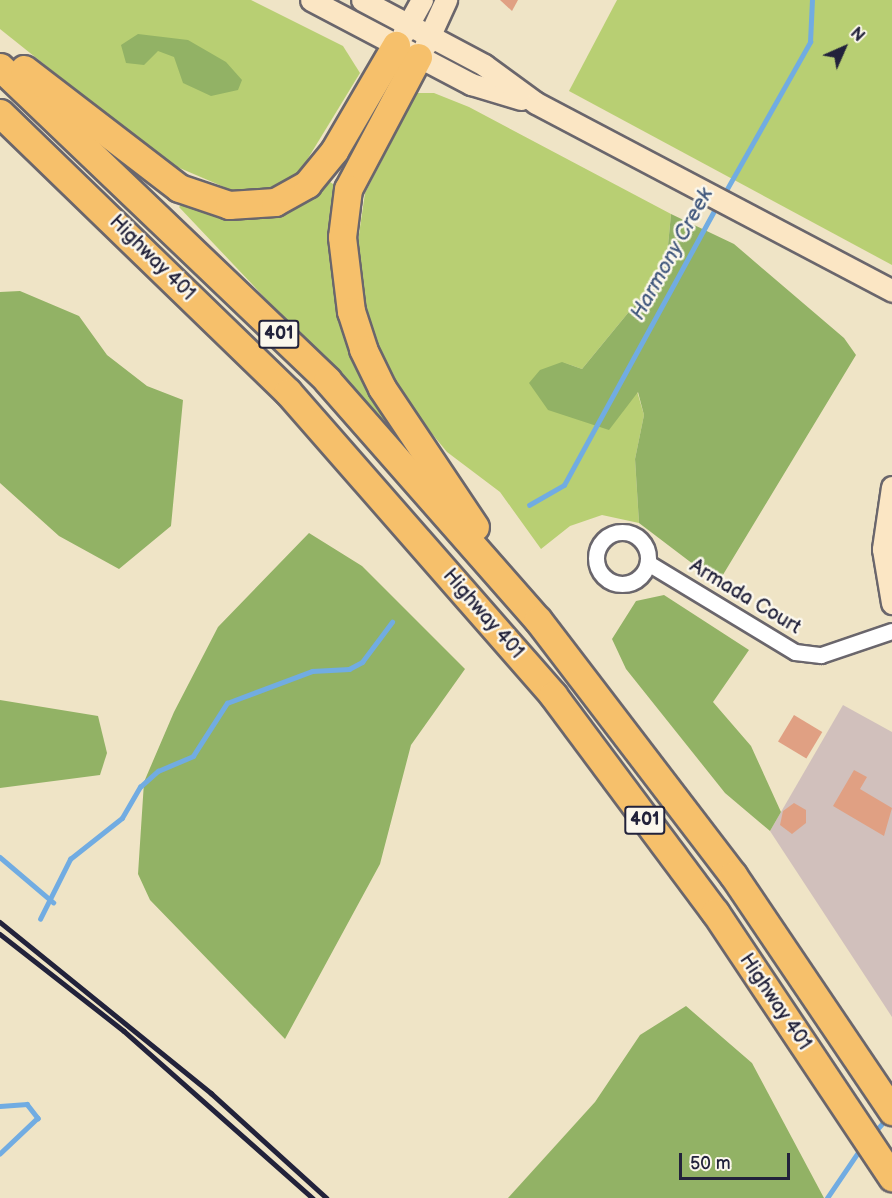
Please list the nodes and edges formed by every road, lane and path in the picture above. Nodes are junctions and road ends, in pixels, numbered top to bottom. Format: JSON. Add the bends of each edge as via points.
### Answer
{"nodes":[{"id":1,"x":311,"y":0,"type":"edge"},
{"id":2,"x":362,"y":0,"type":"edge"},
{"id":3,"x":422,"y":0,"type":"edge"},
{"id":4,"x":447,"y":0,"type":"edge"},
{"id":5,"x":414,"y":40,"type":"junction"},
{"id":6,"x":0,"y":50,"type":"edge"},
{"id":7,"x":0,"y":67,"type":"edge"},
{"id":8,"x":0,"y":113,"type":"edge"},
{"id":9,"x":892,"y":291,"type":"edge"},
{"id":10,"x":892,"y":487,"type":"edge"},
{"id":11,"x":648,"y":563,"type":"dead end"},
{"id":12,"x":892,"y":603,"type":"edge"},
{"id":13,"x":538,"y":620,"type":"junction"},
{"id":14,"x":892,"y":631,"type":"edge"},
{"id":15,"x":892,"y":1111,"type":"edge"},
{"id":16,"x":892,"y":1177,"type":"edge"}],
"edges":[{"from":1,"to":5,"type":"main road"},
{"from":2,"to":5,"type":"main road"},
{"from":3,"to":5,"type":"main road"},
{"from":4,"to":5,"type":"main road"},
{"from":5,"to":6,"type":"highway","via":[[307,184],[275,202],[229,205],[179,188]]},
{"from":5,"to":9,"type":"main road","via":[[471,84],[536,103]]},
{"from":5,"to":13,"type":"highway","via":[[348,189],[342,237],[351,311],[382,388]]},
{"from":7,"to":13,"type":"highway","name":"Highway 401","number":"401","via":[[327,380]]},
{"from":8,"to":16,"type":"highway","name":"Highway 401","number":"401","via":[[288,392],[553,695],[715,912]]},
{"from":10,"to":12,"type":"main road","via":[[883,549]]},
{"from":11,"to":14,"type":"street","name":"Armada Court","via":[[795,652],[821,655]]},
{"from":13,"to":15,"type":"highway","name":"Highway 401","number":"401","via":[[733,875]]}]}
